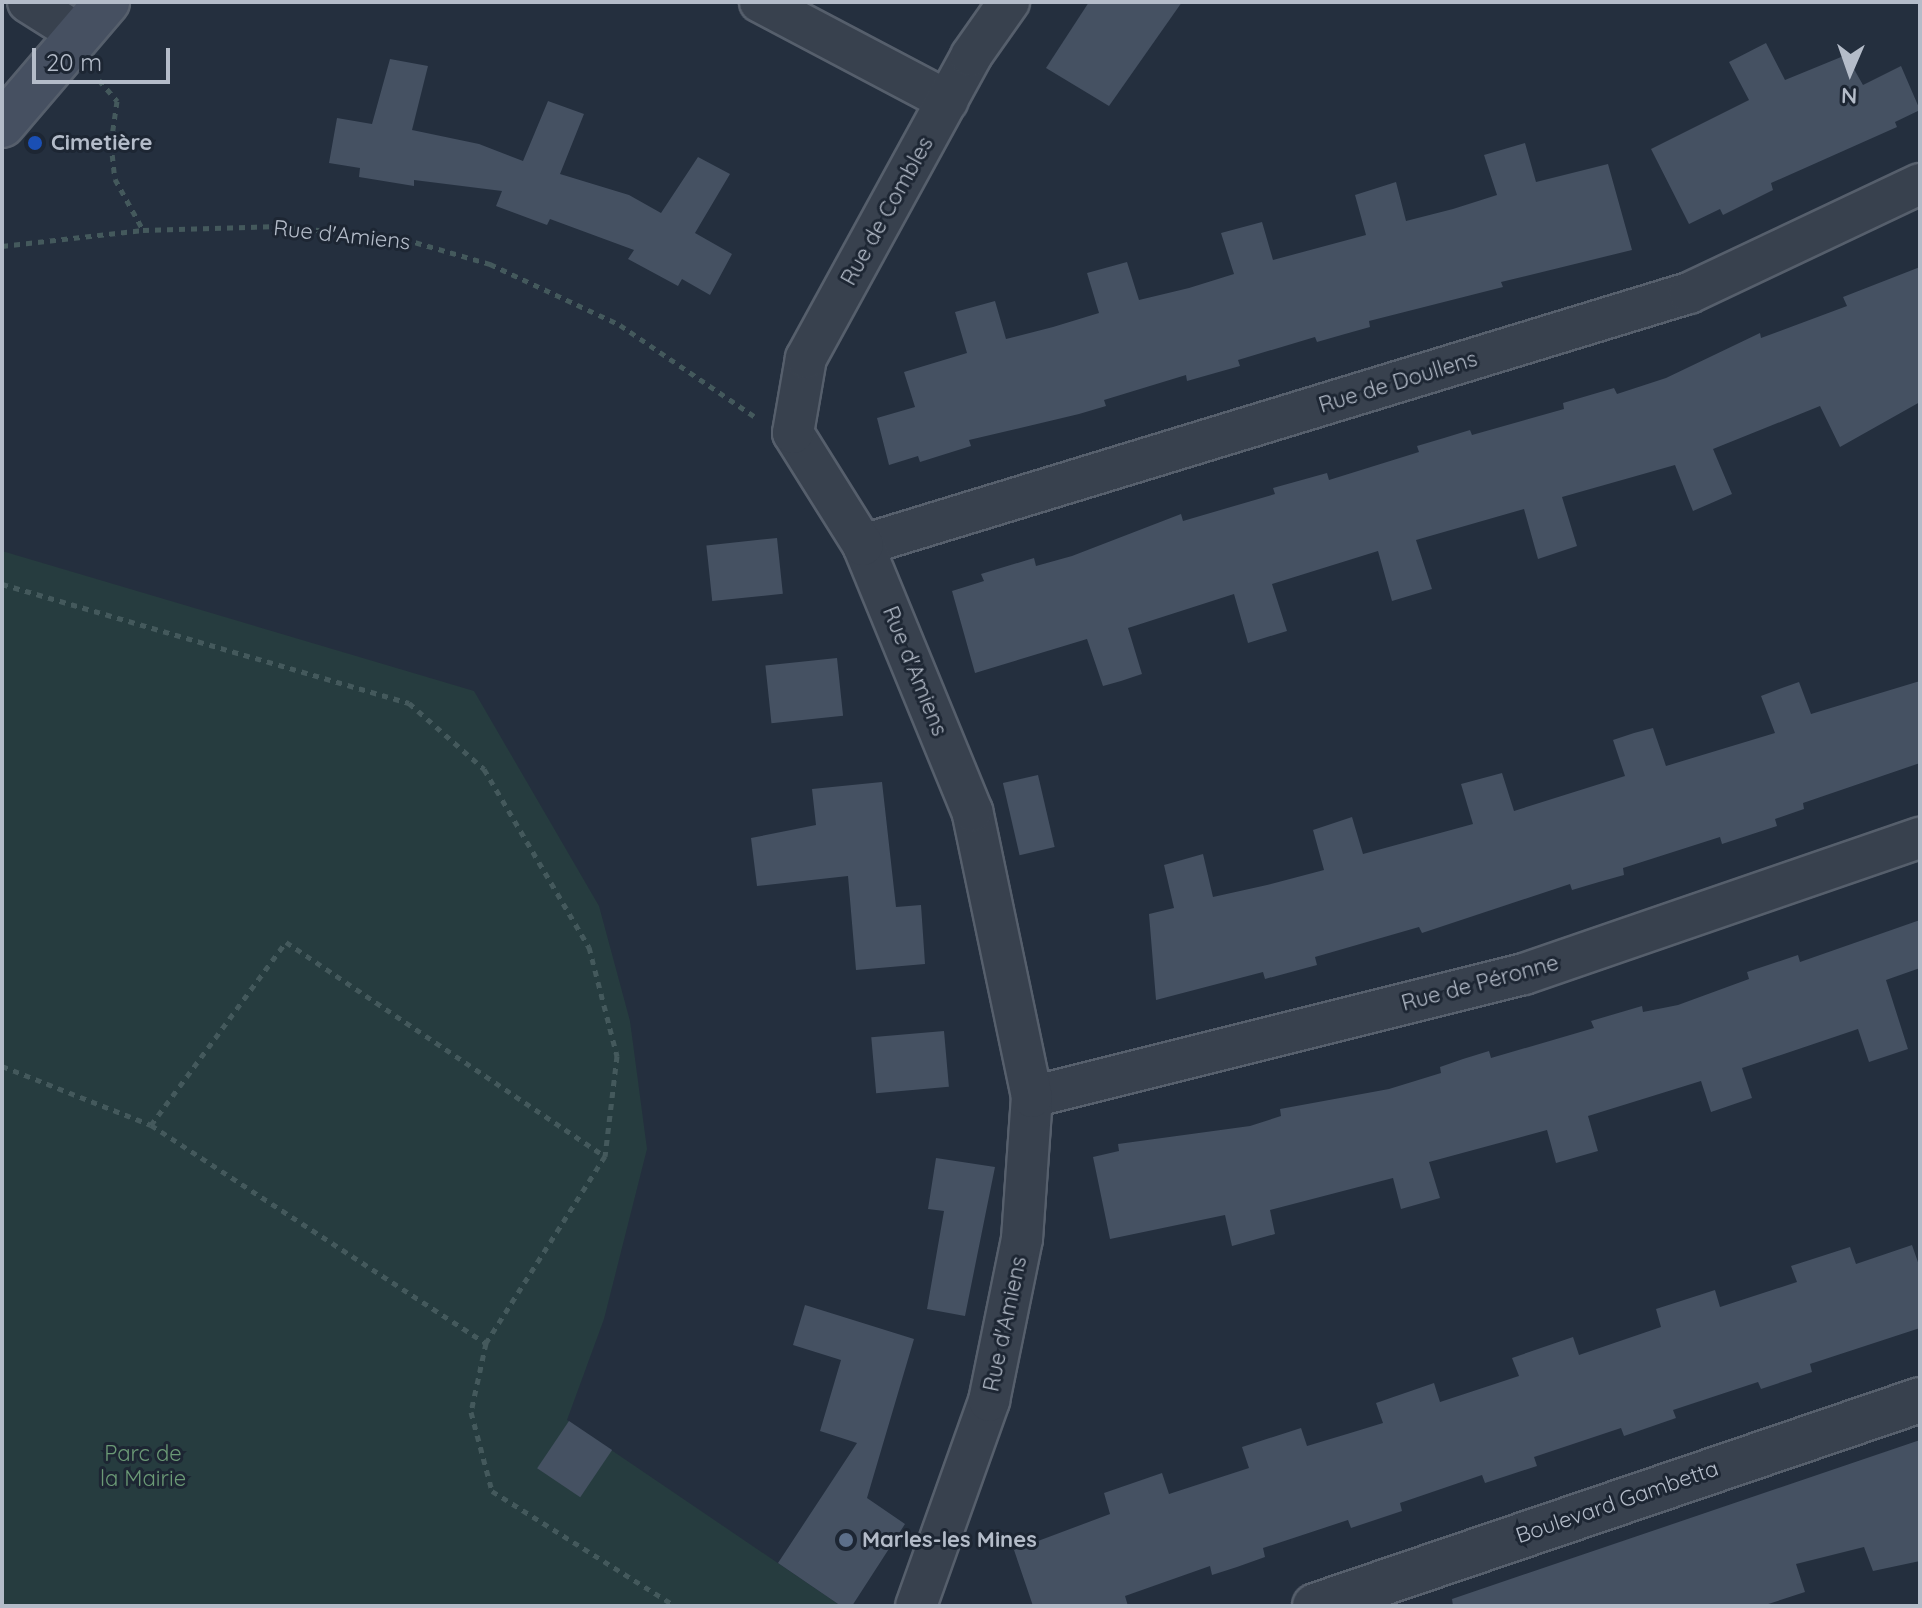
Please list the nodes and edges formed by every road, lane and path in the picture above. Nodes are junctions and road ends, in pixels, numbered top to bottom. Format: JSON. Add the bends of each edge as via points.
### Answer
{"nodes":[{"id":1,"x":28,"y":2,"type":"edge"},
{"id":2,"x":760,"y":2,"type":"edge"},
{"id":3,"x":1009,"y":2,"type":"edge"},
{"id":4,"x":82,"y":32,"type":"edge"},
{"id":5,"x":948,"y":101,"type":"junction"},
{"id":6,"x":2,"y":125,"type":"edge"},
{"id":7,"x":1920,"y":184,"type":"edge"},
{"id":8,"x":143,"y":230,"type":"junction"},
{"id":9,"x":2,"y":246,"type":"edge"},
{"id":10,"x":793,"y":433,"type":"junction"},
{"id":11,"x":863,"y":545,"type":"junction"},
{"id":12,"x":2,"y":584,"type":"edge"},
{"id":13,"x":1920,"y":838,"type":"edge"},
{"id":14,"x":2,"y":1066,"type":"edge"},
{"id":15,"x":1032,"y":1097,"type":"junction"},
{"id":16,"x":151,"y":1125,"type":"junction"},
{"id":17,"x":605,"y":1156,"type":"junction"},
{"id":18,"x":486,"y":1343,"type":"junction"},
{"id":19,"x":1920,"y":1400,"type":"edge"},
{"id":20,"x":675,"y":1606,"type":"edge"},
{"id":21,"x":916,"y":1606,"type":"edge"},
{"id":22,"x":1315,"y":1606,"type":"edge"}],
"edges":[{"from":1,"to":4,"type":"street"},
{"from":2,"to":5,"type":"street"},
{"from":3,"to":5,"type":"street","name":"Rue de Combles","via":[[971,56]]},
{"from":4,"to":6,"type":"main road"},
{"from":4,"to":8,"type":"path","via":[[117,101],[111,143],[115,179]]},
{"from":5,"to":10,"type":"street","name":"Rue de Combles","via":[[806,358]]},
{"from":7,"to":11,"type":"street","name":"Rue de Doullens","via":[[1689,293]]},
{"from":8,"to":9,"type":"path","name":"Rue d'Amiens"},
{"from":8,"to":10,"type":"path","name":"Rue d'Amiens","via":[[280,226],[404,239],[490,264],[620,325],[753,415]]},
{"from":10,"to":11,"type":"street","name":"Rue d'Amiens"},
{"from":11,"to":15,"type":"street","name":"Rue d'Amiens","via":[[972,811]]},
{"from":12,"to":17,"type":"path","via":[[409,703],[484,769],[589,947],[617,1056]]},
{"from":13,"to":15,"type":"street","name":"Rue de Péronne","via":[[1524,974]]},
{"from":14,"to":16,"type":"path"},
{"from":15,"to":21,"type":"street","name":"Rue d'Amiens","via":[[1022,1239],[989,1401]]},
{"from":16,"to":17,"type":"path","via":[[286,942]]},
{"from":16,"to":18,"type":"path"},
{"from":17,"to":18,"type":"path"},
{"from":18,"to":20,"type":"path","via":[[471,1412],[492,1491]]},
{"from":19,"to":22,"type":"street","name":"Boulevard Gambetta"}]}
